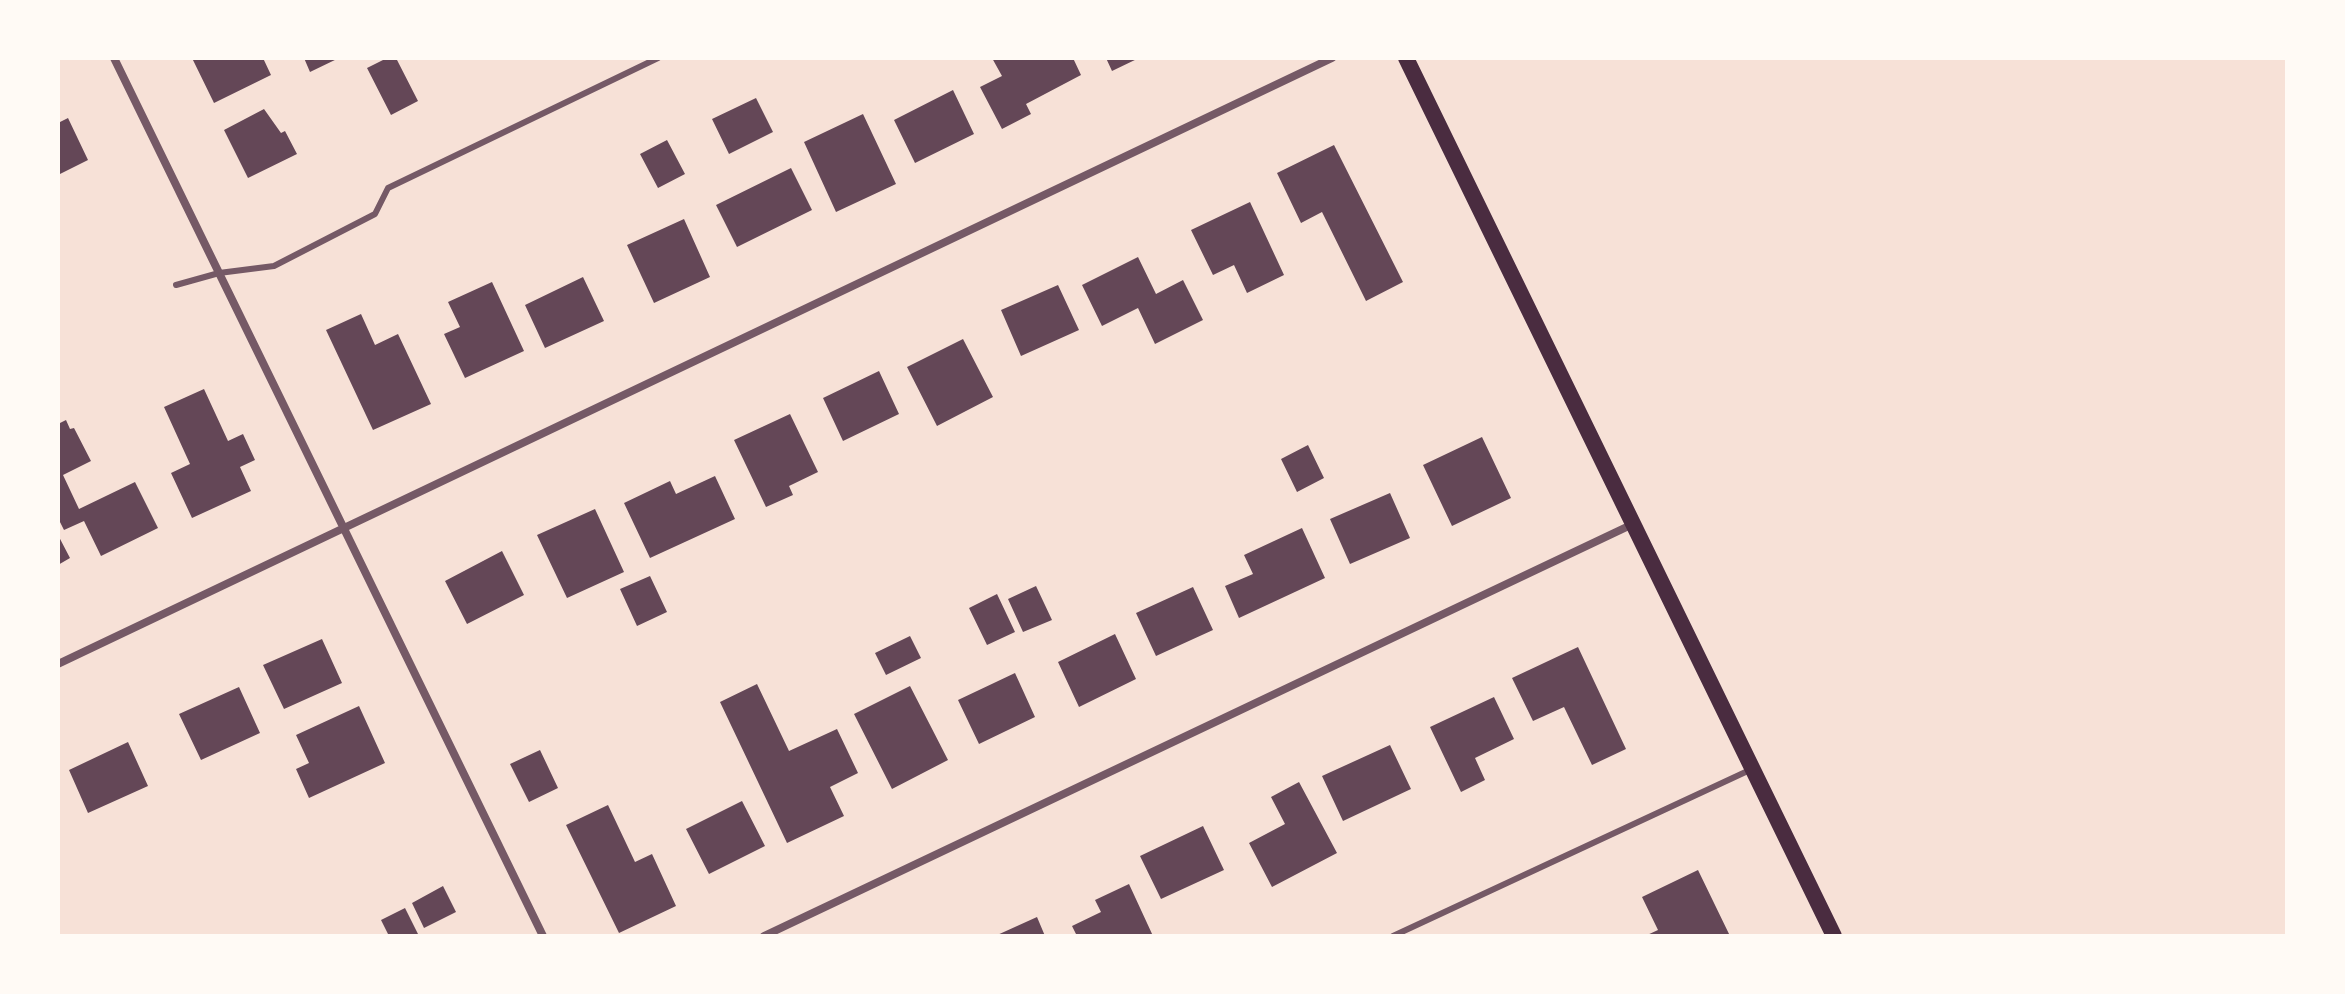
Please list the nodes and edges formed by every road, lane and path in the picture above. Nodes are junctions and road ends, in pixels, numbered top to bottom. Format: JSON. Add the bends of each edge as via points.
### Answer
{"nodes":[{"id":1,"x":114,"y":58,"type":"edge"},
{"id":2,"x":658,"y":58,"type":"edge"},
{"id":3,"x":1332,"y":58,"type":"edge"},
{"id":4,"x":1406,"y":58,"type":"edge"},
{"id":5,"x":219,"y":273,"type":"junction"},
{"id":6,"x":176,"y":285,"type":"dead end"},
{"id":7,"x":1633,"y":524,"type":"junction"},
{"id":8,"x":343,"y":528,"type":"junction"},
{"id":9,"x":58,"y":664,"type":"edge"},
{"id":10,"x":1752,"y":769,"type":"junction"},
{"id":11,"x":543,"y":936,"type":"edge"},
{"id":12,"x":764,"y":936,"type":"edge"},
{"id":13,"x":1393,"y":936,"type":"edge"},
{"id":14,"x":1834,"y":936,"type":"edge"}],
"edges":[{"from":1,"to":5,"type":"street"},
{"from":2,"to":5,"type":"lane","via":[[388,188],[375,214],[274,266]]},
{"from":3,"to":8,"type":"street"},
{"from":4,"to":7,"type":"main road"},
{"from":5,"to":6,"type":"lane"},
{"from":5,"to":8,"type":"street"},
{"from":7,"to":10,"type":"main road"},
{"from":7,"to":12,"type":"street"},
{"from":8,"to":9,"type":"street"},
{"from":8,"to":11,"type":"street"},
{"from":10,"to":13,"type":"lane"},
{"from":10,"to":14,"type":"main road"}]}
